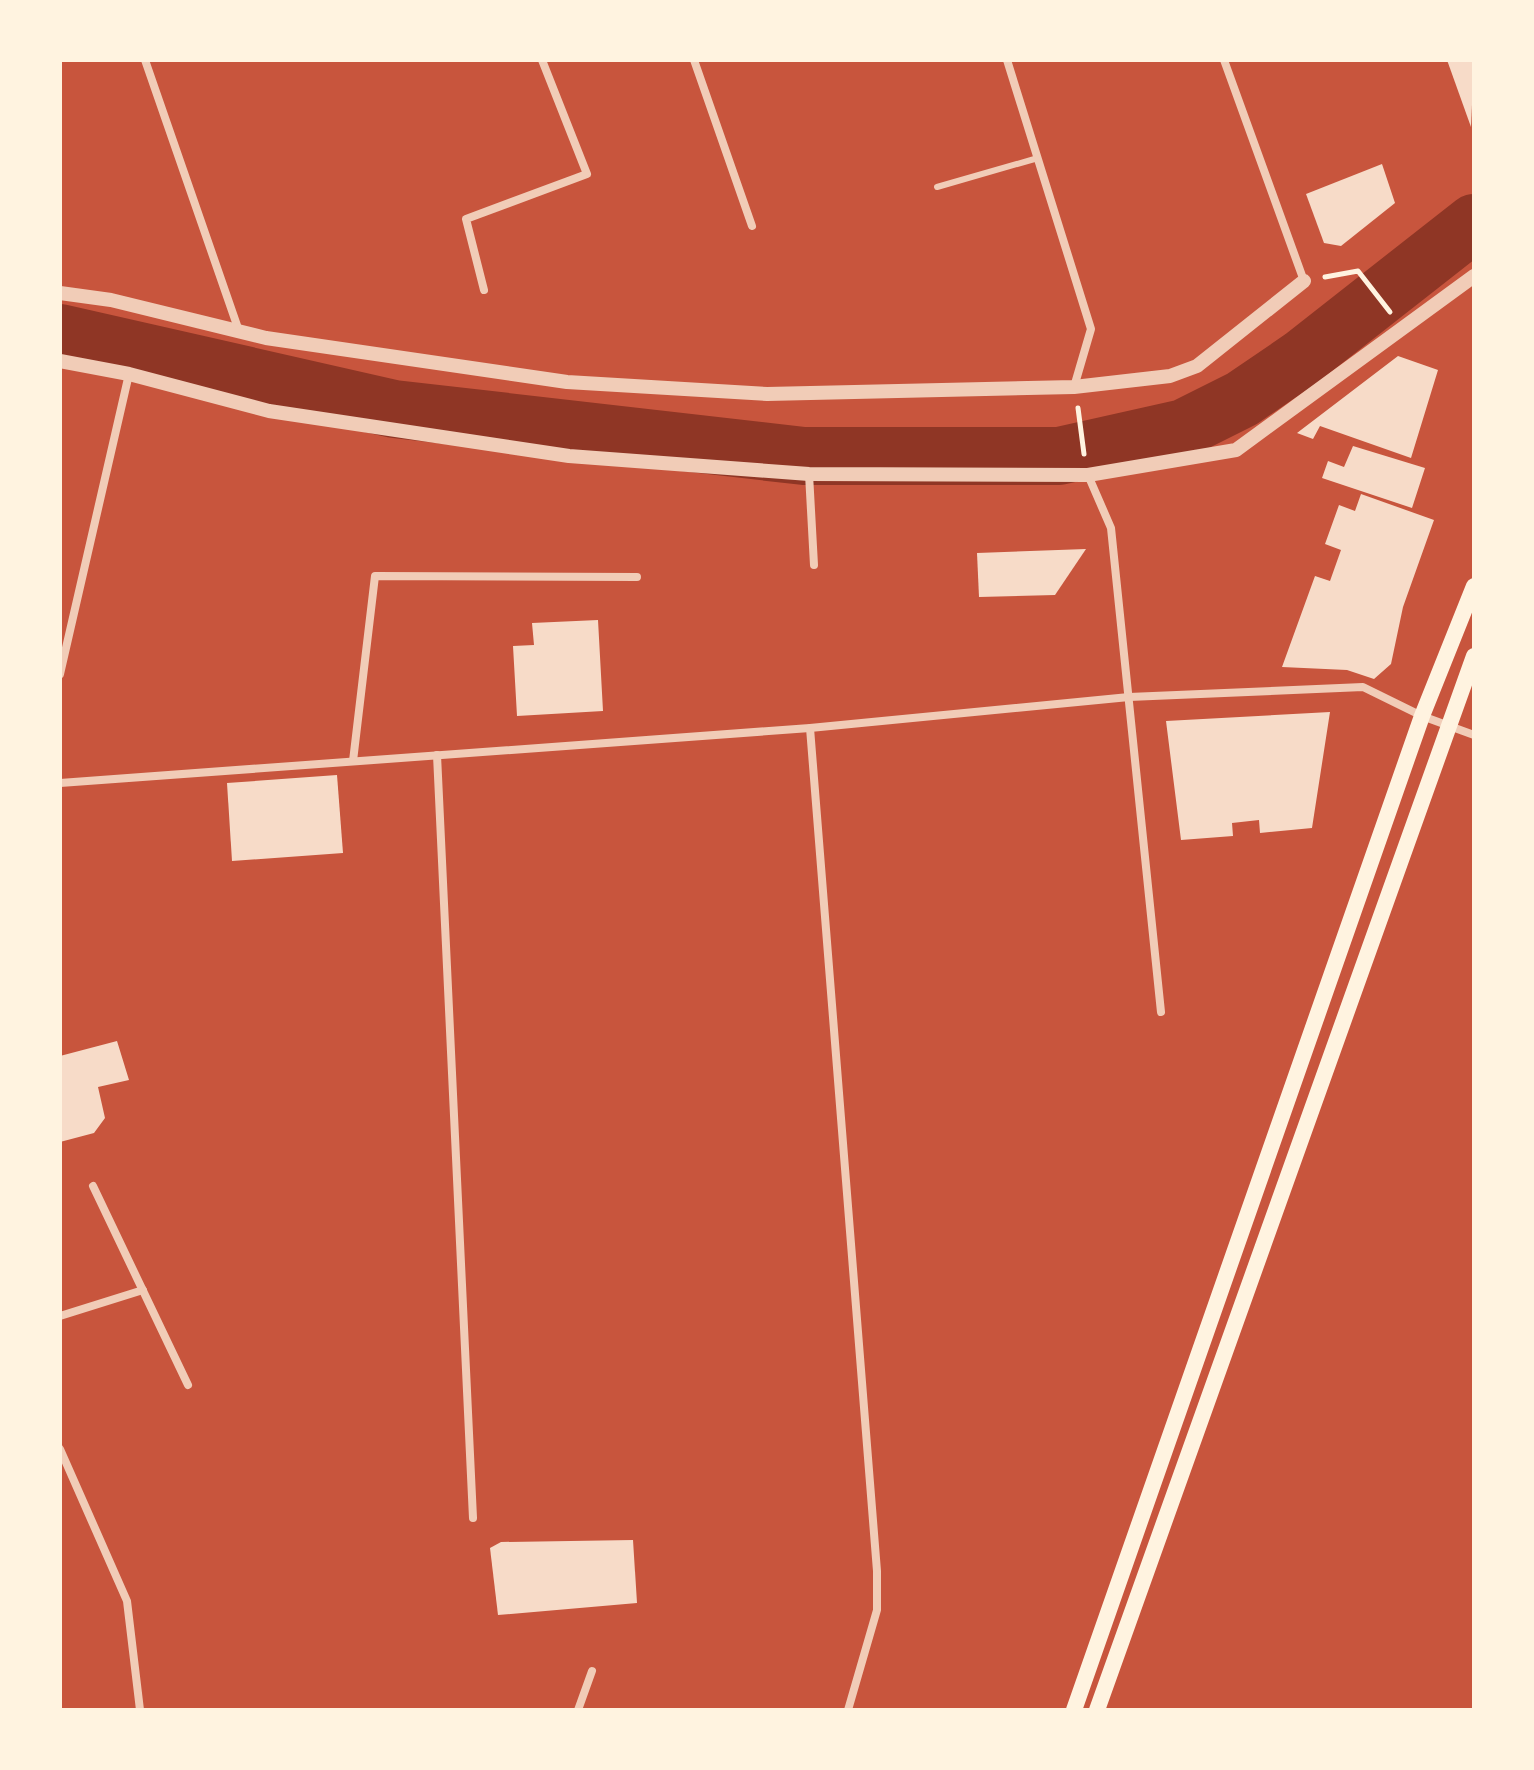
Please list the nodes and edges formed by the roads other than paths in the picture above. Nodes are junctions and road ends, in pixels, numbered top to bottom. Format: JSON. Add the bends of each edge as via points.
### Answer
{"nodes":[{"id":1,"x":145,"y":60,"type":"edge"},
{"id":2,"x":542,"y":60,"type":"edge"},
{"id":3,"x":694,"y":60,"type":"edge"},
{"id":4,"x":1007,"y":60,"type":"edge"},
{"id":5,"x":1224,"y":60,"type":"edge"},
{"id":6,"x":1038,"y":158,"type":"junction"},
{"id":7,"x":937,"y":187,"type":"dead end"},
{"id":8,"x":752,"y":226,"type":"dead end"},
{"id":9,"x":1474,"y":276,"type":"edge"},
{"id":10,"x":1304,"y":281,"type":"joint"},
{"id":11,"x":484,"y":290,"type":"dead end"},
{"id":12,"x":60,"y":293,"type":"edge"},
{"id":13,"x":239,"y":332,"type":"junction"},
{"id":14,"x":60,"y":361,"type":"edge"},
{"id":15,"x":129,"y":374,"type":"junction"},
{"id":16,"x":1074,"y":387,"type":"junction"},
{"id":17,"x":809,"y":474,"type":"junction"},
{"id":18,"x":1088,"y":475,"type":"junction"},
{"id":19,"x":814,"y":565,"type":"dead end"},
{"id":20,"x":637,"y":577,"type":"dead end"},
{"id":21,"x":1474,"y":586,"type":"edge"},
{"id":22,"x":1474,"y":656,"type":"edge"},
{"id":23,"x":60,"y":674,"type":"edge"},
{"id":24,"x":1129,"y":697,"type":"junction"},
{"id":25,"x":1422,"y":716,"type":"junction"},
{"id":26,"x":1448,"y":726,"type":"junction"},
{"id":27,"x":810,"y":728,"type":"junction"},
{"id":28,"x":1474,"y":735,"type":"edge"},
{"id":29,"x":437,"y":755,"type":"junction"},
{"id":30,"x":353,"y":761,"type":"junction"},
{"id":31,"x":60,"y":783,"type":"edge"},
{"id":32,"x":1161,"y":1012,"type":"dead end"},
{"id":33,"x":93,"y":1186,"type":"dead end"},
{"id":34,"x":143,"y":1290,"type":"junction"},
{"id":35,"x":60,"y":1316,"type":"edge"},
{"id":36,"x":188,"y":1385,"type":"dead end"},
{"id":37,"x":60,"y":1449,"type":"edge"},
{"id":38,"x":473,"y":1518,"type":"dead end"},
{"id":39,"x":592,"y":1671,"type":"dead end"},
{"id":40,"x":140,"y":1710,"type":"edge"},
{"id":41,"x":578,"y":1710,"type":"edge"},
{"id":42,"x":848,"y":1710,"type":"edge"},
{"id":43,"x":1074,"y":1710,"type":"edge"},
{"id":44,"x":1097,"y":1710,"type":"edge"}],
"edges":[{"from":1,"to":13,"type":"street"},
{"from":2,"to":11,"type":"street","via":[[587,174],[466,219]]},
{"from":3,"to":8,"type":"street"},
{"from":4,"to":6,"type":"street"},
{"from":5,"to":10,"type":"street"},
{"from":6,"to":7,"type":"lane"},
{"from":6,"to":16,"type":"street","via":[[1091,329]]},
{"from":9,"to":18,"type":"street","via":[[1236,450]]},
{"from":10,"to":16,"type":"street","via":[[1182,374]]},
{"from":12,"to":13,"type":"street","via":[[111,300]]},
{"from":13,"to":16,"type":"street","via":[[567,382],[767,394]]},
{"from":14,"to":15,"type":"street"},
{"from":15,"to":17,"type":"street","via":[[269,411],[569,456]]},
{"from":15,"to":23,"type":"street"},
{"from":17,"to":18,"type":"street"},
{"from":17,"to":19,"type":"street"},
{"from":18,"to":24,"type":"street","via":[[1111,528]]},
{"from":20,"to":30,"type":"street","via":[[375,576]]},
{"from":21,"to":25,"type":"main road"},
{"from":22,"to":26,"type":"main road"},
{"from":24,"to":25,"type":"street","via":[[1363,687]]},
{"from":24,"to":27,"type":"street"},
{"from":24,"to":32,"type":"street"},
{"from":25,"to":26,"type":"street"},
{"from":25,"to":43,"type":"main road"},
{"from":26,"to":28,"type":"street"},
{"from":26,"to":44,"type":"main road"},
{"from":27,"to":29,"type":"street"},
{"from":27,"to":42,"type":"street","via":[[877,1571],[877,1610]]},
{"from":29,"to":30,"type":"street"},
{"from":29,"to":38,"type":"street"},
{"from":30,"to":31,"type":"street"},
{"from":33,"to":34,"type":"street"},
{"from":34,"to":35,"type":"street"},
{"from":34,"to":36,"type":"street"},
{"from":37,"to":40,"type":"street","via":[[127,1601]]},
{"from":39,"to":41,"type":"street"}]}
